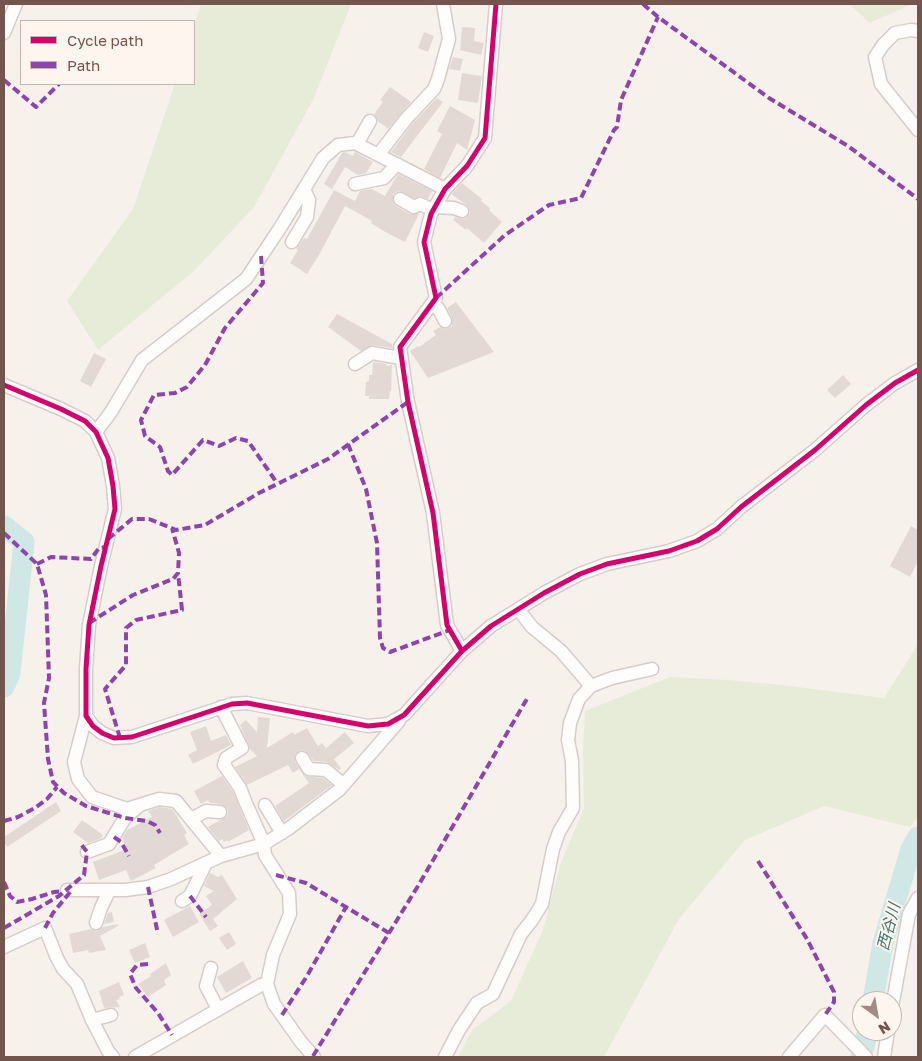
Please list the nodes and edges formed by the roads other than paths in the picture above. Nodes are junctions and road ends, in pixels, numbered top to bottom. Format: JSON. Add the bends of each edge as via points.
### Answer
{"nodes":[{"id":1,"x":16,"y":4,"type":"edge"},
{"id":2,"x":443,"y":4,"type":"edge"},
{"id":3,"x":496,"y":4,"type":"edge"},
{"id":4,"x":918,"y":31,"type":"edge"},
{"id":5,"x":4,"y":33,"type":"edge"},
{"id":6,"x":370,"y":122,"type":"dead end"},
{"id":7,"x":918,"y":130,"type":"edge"},
{"id":8,"x":357,"y":144,"type":"junction"},
{"id":9,"x":378,"y":155,"type":"junction"},
{"id":10,"x":397,"y":164,"type":"junction"},
{"id":11,"x":356,"y":184,"type":"dead end"},
{"id":12,"x":304,"y":189,"type":"junction"},
{"id":13,"x":444,"y":189,"type":"junction"},
{"id":14,"x":400,"y":199,"type":"dead end"},
{"id":15,"x":434,"y":209,"type":"junction"},
{"id":16,"x":462,"y":211,"type":"dead end"},
{"id":17,"x":292,"y":242,"type":"dead end"},
{"id":18,"x":431,"y":305,"type":"junction"},
{"id":19,"x":445,"y":321,"type":"dead end"},
{"id":20,"x":401,"y":358,"type":"junction"},
{"id":21,"x":355,"y":364,"type":"dead end"},
{"id":22,"x":918,"y":370,"type":"edge"},
{"id":23,"x":4,"y":385,"type":"edge"},
{"id":24,"x":96,"y":432,"type":"junction"},
{"id":25,"x":518,"y":609,"type":"junction"},
{"id":26,"x":462,"y":651,"type":"junction"},
{"id":27,"x":652,"y":669,"type":"dead end"},
{"id":28,"x":591,"y":686,"type":"junction"},
{"id":29,"x":221,"y":707,"type":"junction"},
{"id":30,"x":404,"y":715,"type":"junction"},
{"id":31,"x":86,"y":716,"type":"junction"},
{"id":32,"x":302,"y":758,"type":"dead end"},
{"id":33,"x":344,"y":785,"type":"junction"},
{"id":34,"x":142,"y":804,"type":"junction"},
{"id":35,"x":266,"y":805,"type":"dead end"},
{"id":36,"x":220,"y":812,"type":"dead end"},
{"id":37,"x":191,"y":819,"type":"junction"},
{"id":38,"x":282,"y":833,"type":"junction"},
{"id":39,"x":264,"y":844,"type":"junction"},
{"id":40,"x":88,"y":852,"type":"dead end"},
{"id":41,"x":220,"y":856,"type":"junction"},
{"id":42,"x":209,"y":867,"type":"junction"},
{"id":43,"x":68,"y":890,"type":"dead end"},
{"id":44,"x":109,"y":891,"type":"junction"},
{"id":45,"x":918,"y":898,"type":"edge"},
{"id":46,"x":182,"y":901,"type":"dead end"},
{"id":47,"x":96,"y":923,"type":"dead end"},
{"id":48,"x":4,"y":947,"type":"edge"},
{"id":49,"x":212,"y":968,"type":"dead end"},
{"id":50,"x":267,"y":984,"type":"junction"},
{"id":51,"x":895,"y":991,"type":"edge"},
{"id":52,"x":218,"y":1009,"type":"junction"},
{"id":53,"x":111,"y":1015,"type":"dead end"},
{"id":54,"x":92,"y":1020,"type":"junction"},
{"id":55,"x":886,"y":1041,"type":"edge"},
{"id":56,"x":113,"y":1057,"type":"edge"},
{"id":57,"x":134,"y":1057,"type":"edge"},
{"id":58,"x":314,"y":1057,"type":"edge"},
{"id":59,"x":445,"y":1057,"type":"edge"},
{"id":60,"x":789,"y":1057,"type":"edge"},
{"id":61,"x":866,"y":1057,"type":"edge"},
{"id":62,"x":884,"y":1057,"type":"edge"}],
"edges":[{"from":1,"to":5,"type":"street"},
{"from":2,"to":9,"type":"street","via":[[449,39],[434,89]]},
{"from":3,"to":13,"type":"street","via":[[485,138],[467,166]]},
{"from":4,"to":7,"type":"street","via":[[895,33],[875,57],[881,84]]},
{"from":6,"to":8,"type":"street"},
{"from":8,"to":9,"type":"street"},
{"from":8,"to":12,"type":"street","via":[[338,145],[323,158]]},
{"from":9,"to":10,"type":"street"},
{"from":10,"to":11,"type":"street","via":[[384,178]]},
{"from":10,"to":13,"type":"street"},
{"from":12,"to":17,"type":"street","via":[[309,200],[307,217]]},
{"from":12,"to":24,"type":"street","via":[[246,279],[142,360]]},
{"from":13,"to":15,"type":"street"},
{"from":14,"to":15,"type":"street","via":[[414,207],[420,204]]},
{"from":15,"to":16,"type":"street"},
{"from":15,"to":18,"type":"street","via":[[424,242],[436,298]]},
{"from":18,"to":19,"type":"street","via":[[438,308]]},
{"from":18,"to":20,"type":"street","via":[[400,347]]},
{"from":20,"to":21,"type":"street","via":[[372,353]]},
{"from":20,"to":26,"type":"street","via":[[433,513],[447,625]]},
{"from":22,"to":25,"type":"street","via":[[866,405],[815,450],[698,541],[580,574]]},
{"from":23,"to":24,"type":"street","via":[[85,421]]},
{"from":24,"to":31,"type":"street","via":[[108,458],[115,509],[89,625]]},
{"from":25,"to":26,"type":"street","via":[[491,626]]},
{"from":25,"to":28,"type":"street"},
{"from":26,"to":30,"type":"street"},
{"from":27,"to":28,"type":"street"},
{"from":28,"to":59,"type":"street","via":[[579,699],[570,723],[568,740],[573,808],[553,849],[542,904],[520,934],[493,994],[477,1003]]},
{"from":29,"to":30,"type":"street","via":[[247,703],[368,726],[388,724]]},
{"from":29,"to":31,"type":"street","via":[[132,737],[114,738],[102,734]]},
{"from":29,"to":39,"type":"street","via":[[242,748],[226,758],[224,765],[240,788]]},
{"from":30,"to":33,"type":"street"},
{"from":31,"to":34,"type":"street","via":[[74,762],[78,779],[92,797],[109,804],[127,809]]},
{"from":32,"to":33,"type":"street","via":[[309,769],[326,770]]},
{"from":33,"to":38,"type":"street"},
{"from":34,"to":37,"type":"street","via":[[159,799],[176,801]]},
{"from":34,"to":40,"type":"street","via":[[126,818],[109,844]]},
{"from":35,"to":38,"type":"street"},
{"from":36,"to":37,"type":"street","via":[[206,811]]},
{"from":37,"to":41,"type":"street"},
{"from":38,"to":39,"type":"street"},
{"from":39,"to":41,"type":"street"},
{"from":39,"to":50,"type":"street","via":[[265,855],[289,894],[290,914],[273,955]]},
{"from":41,"to":42,"type":"street"},
{"from":42,"to":44,"type":"street","via":[[148,887]]},
{"from":42,"to":46,"type":"street","via":[[190,896]]},
{"from":43,"to":44,"type":"street"},
{"from":44,"to":47,"type":"street"},
{"from":45,"to":51,"type":"street","via":[[909,914]]},
{"from":48,"to":54,"type":"street","via":[[45,928],[63,970],[77,984]]},
{"from":49,"to":52,"type":"street","via":[[206,986]]},
{"from":50,"to":52,"type":"street"},
{"from":50,"to":58,"type":"street","via":[[274,1004]]},
{"from":52,"to":57,"type":"street"},
{"from":53,"to":54,"type":"street"},
{"from":54,"to":56,"type":"street"},
{"from":55,"to":62,"type":"street"},
{"from":60,"to":61,"type":"street","via":[[826,1015]]}]}
